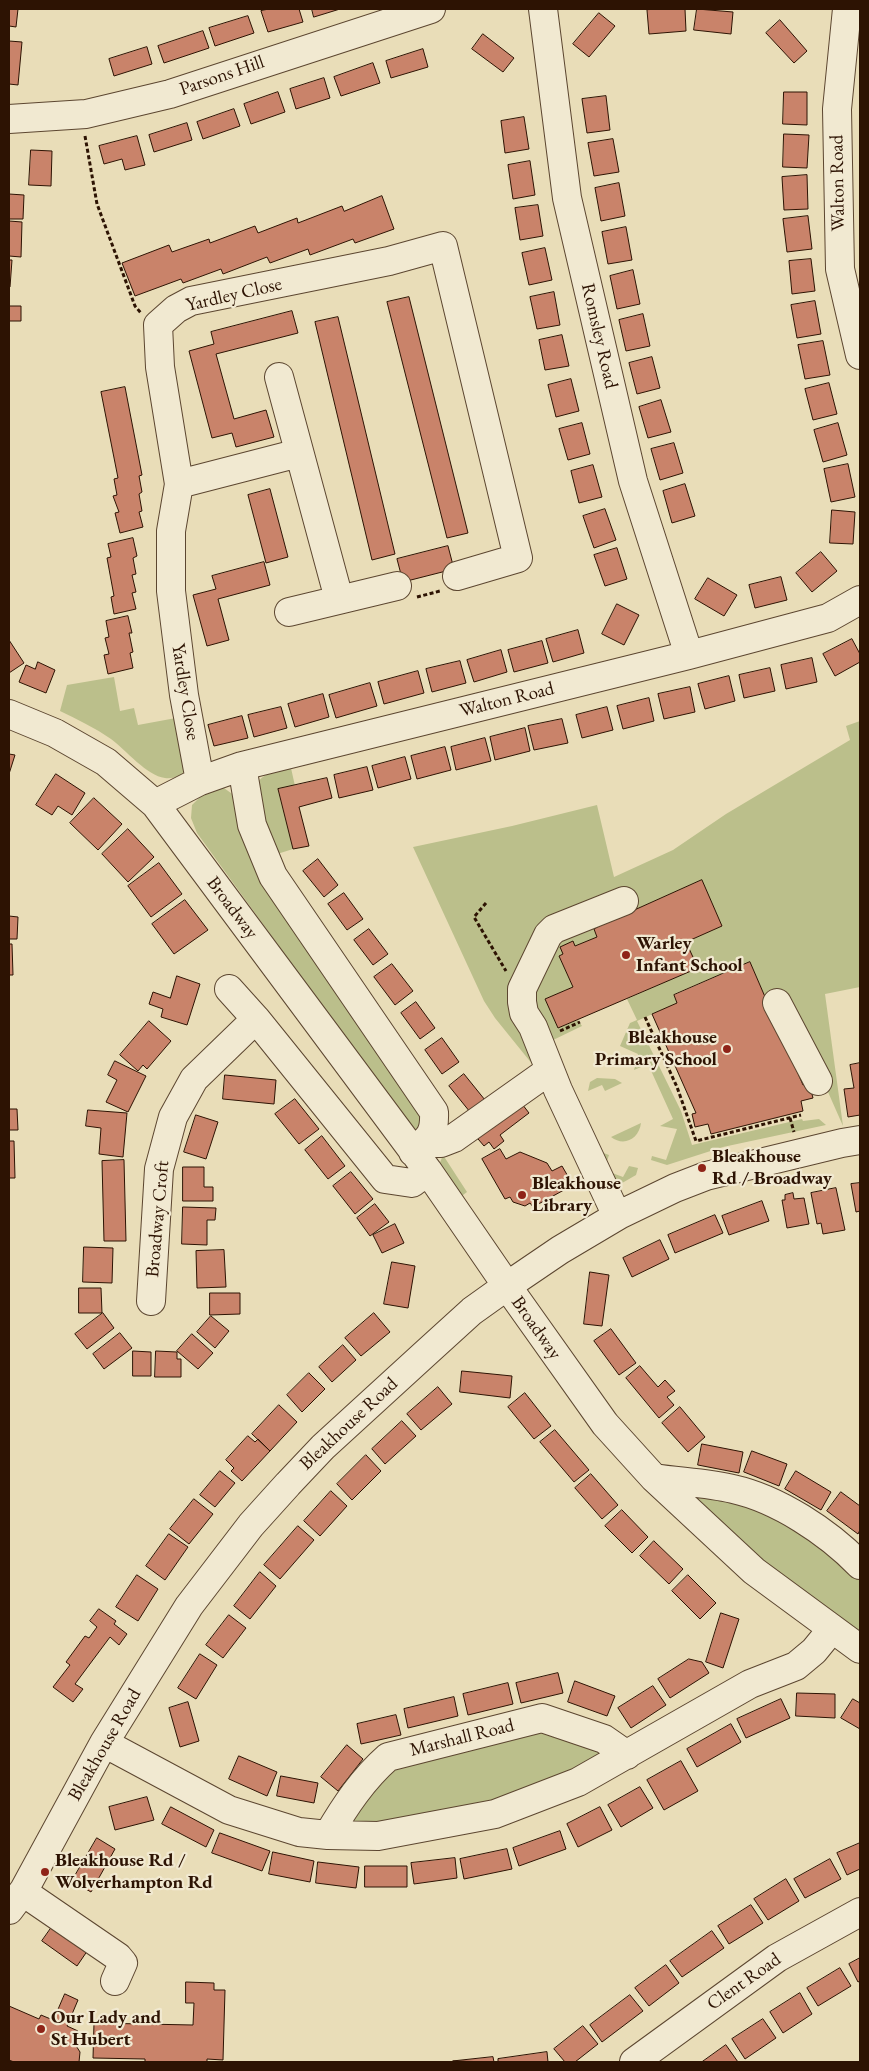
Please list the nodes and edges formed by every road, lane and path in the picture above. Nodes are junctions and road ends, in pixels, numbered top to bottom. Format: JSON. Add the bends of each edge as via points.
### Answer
{"nodes":[{"id":1,"x":431,"y":9,"type":"edge"},
{"id":2,"x":543,"y":9,"type":"edge"},
{"id":3,"x":847,"y":9,"type":"edge"},
{"id":4,"x":80,"y":114,"type":"junction"},
{"id":5,"x":9,"y":119,"type":"edge"},
{"id":6,"x":158,"y":332,"type":"junction"},
{"id":7,"x":858,"y":340,"type":"edge"},
{"id":8,"x":279,"y":377,"type":"dead end"},
{"id":9,"x":299,"y":453,"type":"junction"},
{"id":10,"x":179,"y":484,"type":"junction"},
{"id":11,"x":457,"y":576,"type":"joint"},
{"id":12,"x":397,"y":586,"type":"joint"},
{"id":13,"x":339,"y":599,"type":"junction"},
{"id":14,"x":860,"y":600,"type":"edge"},
{"id":15,"x":289,"y":612,"type":"dead end"},
{"id":16,"x":689,"y":655,"type":"junction"},
{"id":17,"x":9,"y":714,"type":"edge"},
{"id":18,"x":242,"y":766,"type":"junction"},
{"id":19,"x":200,"y":781,"type":"junction"},
{"id":20,"x":155,"y":804,"type":"junction"},
{"id":21,"x":624,"y":901,"type":"dead end"},
{"id":22,"x":486,"y":903,"type":"dead end"},
{"id":23,"x":510,"y":978,"type":"dead end"},
{"id":24,"x":229,"y":989,"type":"dead end"},
{"id":25,"x":777,"y":1003,"type":"dead end"},
{"id":26,"x":645,"y":1017,"type":"dead end"},
{"id":27,"x":256,"y":1019,"type":"junction"},
{"id":28,"x":550,"y":1070,"type":"junction"},
{"id":29,"x":818,"y":1081,"type":"dead end"},
{"id":30,"x":801,"y":1115,"type":"dead end"},
{"id":31,"x":860,"y":1140,"type":"edge"},
{"id":32,"x":421,"y":1155,"type":"junction"},
{"id":33,"x":617,"y":1216,"type":"junction"},
{"id":34,"x":507,"y":1286,"type":"junction"},
{"id":35,"x":151,"y":1301,"type":"dead end"},
{"id":36,"x":654,"y":1478,"type":"junction"},
{"id":37,"x":860,"y":1564,"type":"edge"},
{"id":38,"x":832,"y":1629,"type":"junction"},
{"id":39,"x":860,"y":1649,"type":"edge"},
{"id":40,"x":104,"y":1743,"type":"junction"},
{"id":41,"x":627,"y":1755,"type":"junction"},
{"id":42,"x":328,"y":1835,"type":"junction"},
{"id":43,"x":16,"y":1901,"type":"edge"},
{"id":44,"x":860,"y":1912,"type":"edge"},
{"id":45,"x":115,"y":1981,"type":"dead end"},
{"id":46,"x":634,"y":2062,"type":"edge"}],
"edges":[{"from":1,"to":4,"type":"street","name":"Parsons Hill","via":[[170,94]]},
{"from":2,"to":16,"type":"street","name":"Romsley Road","via":[[567,198],[633,481]]},
{"from":3,"to":7,"type":"street","name":"Walton Road","via":[[837,108],[840,269]]},
{"from":4,"to":5,"type":"street","name":"Parsons Hill"},
{"from":4,"to":6,"type":"path","via":[[97,204],[135,306]]},
{"from":6,"to":10,"type":"street","name":"Yardley Close","via":[[160,367]]},
{"from":6,"to":11,"type":"street","name":"Yardley Close","via":[[158,325],[191,301],[389,261],[443,246],[518,558]]},
{"from":8,"to":9,"type":"street"},
{"from":9,"to":10,"type":"street"},
{"from":9,"to":13,"type":"street"},
{"from":10,"to":19,"type":"street","name":"Yardley Close","via":[[171,531],[171,591],[184,695]]},
{"from":11,"to":12,"type":"path","via":[[460,586],[402,601]]},
{"from":12,"to":13,"type":"street"},
{"from":13,"to":15,"type":"street"},
{"from":14,"to":16,"type":"street","name":"Walton Road","via":[[828,618]]},
{"from":16,"to":18,"type":"street","name":"Walton Road"},
{"from":17,"to":20,"type":"street","name":"Broadway","via":[[56,733],[106,762]]},
{"from":18,"to":19,"type":"street","name":"Walton Road"},
{"from":18,"to":32,"type":"street","via":[[252,825],[273,876],[434,1112],[435,1128]]},
{"from":19,"to":20,"type":"street","name":"Walton Road"},
{"from":20,"to":32,"type":"street","name":"Broadway"},
{"from":21,"to":28,"type":"street","via":[[548,935],[522,989],[524,1013]]},
{"from":22,"to":23,"type":"path","via":[[474,917]]},
{"from":24,"to":27,"type":"street"},
{"from":25,"to":29,"type":"street"},
{"from":26,"to":30,"type":"path","via":[[677,1087],[696,1141]]},
{"from":27,"to":32,"type":"street","via":[[385,1179],[412,1184]]},
{"from":27,"to":35,"type":"street","name":"Broadway Croft","via":[[194,1079],[173,1117],[159,1169]]},
{"from":28,"to":32,"type":"street","via":[[454,1138]]},
{"from":28,"to":33,"type":"street"},
{"from":31,"to":33,"type":"street","name":"Bleakhouse Road","via":[[706,1176]]},
{"from":32,"to":34,"type":"street","name":"Broadway"},
{"from":33,"to":34,"type":"street","name":"Bleakhouse Road"},
{"from":34,"to":36,"type":"street","name":"Broadway","via":[[606,1424]]},
{"from":34,"to":40,"type":"street","name":"Bleakhouse Road","via":[[472,1311],[323,1447],[251,1525],[189,1606]]},
{"from":36,"to":37,"type":"street","via":[[733,1489],[770,1501],[821,1532]]},
{"from":36,"to":38,"type":"street","name":"Broadway","via":[[754,1571]]},
{"from":38,"to":39,"type":"street","name":"Broadway"},
{"from":38,"to":41,"type":"street","via":[[796,1666],[750,1684]]},
{"from":40,"to":42,"type":"street","via":[[228,1810],[299,1832]]},
{"from":40,"to":43,"type":"street","name":"Bleakhouse Road"},
{"from":41,"to":42,"type":"street","via":[[578,1782],[496,1814],[378,1836]]},
{"from":41,"to":42,"type":"street","name":"Marshall Road","via":[[604,1739],[542,1718],[388,1757],[372,1771]]},
{"from":43,"to":45,"type":"street","via":[[118,1957],[123,1963]]},
{"from":44,"to":46,"type":"street","name":"Clent Road","via":[[777,1958]]}]}
